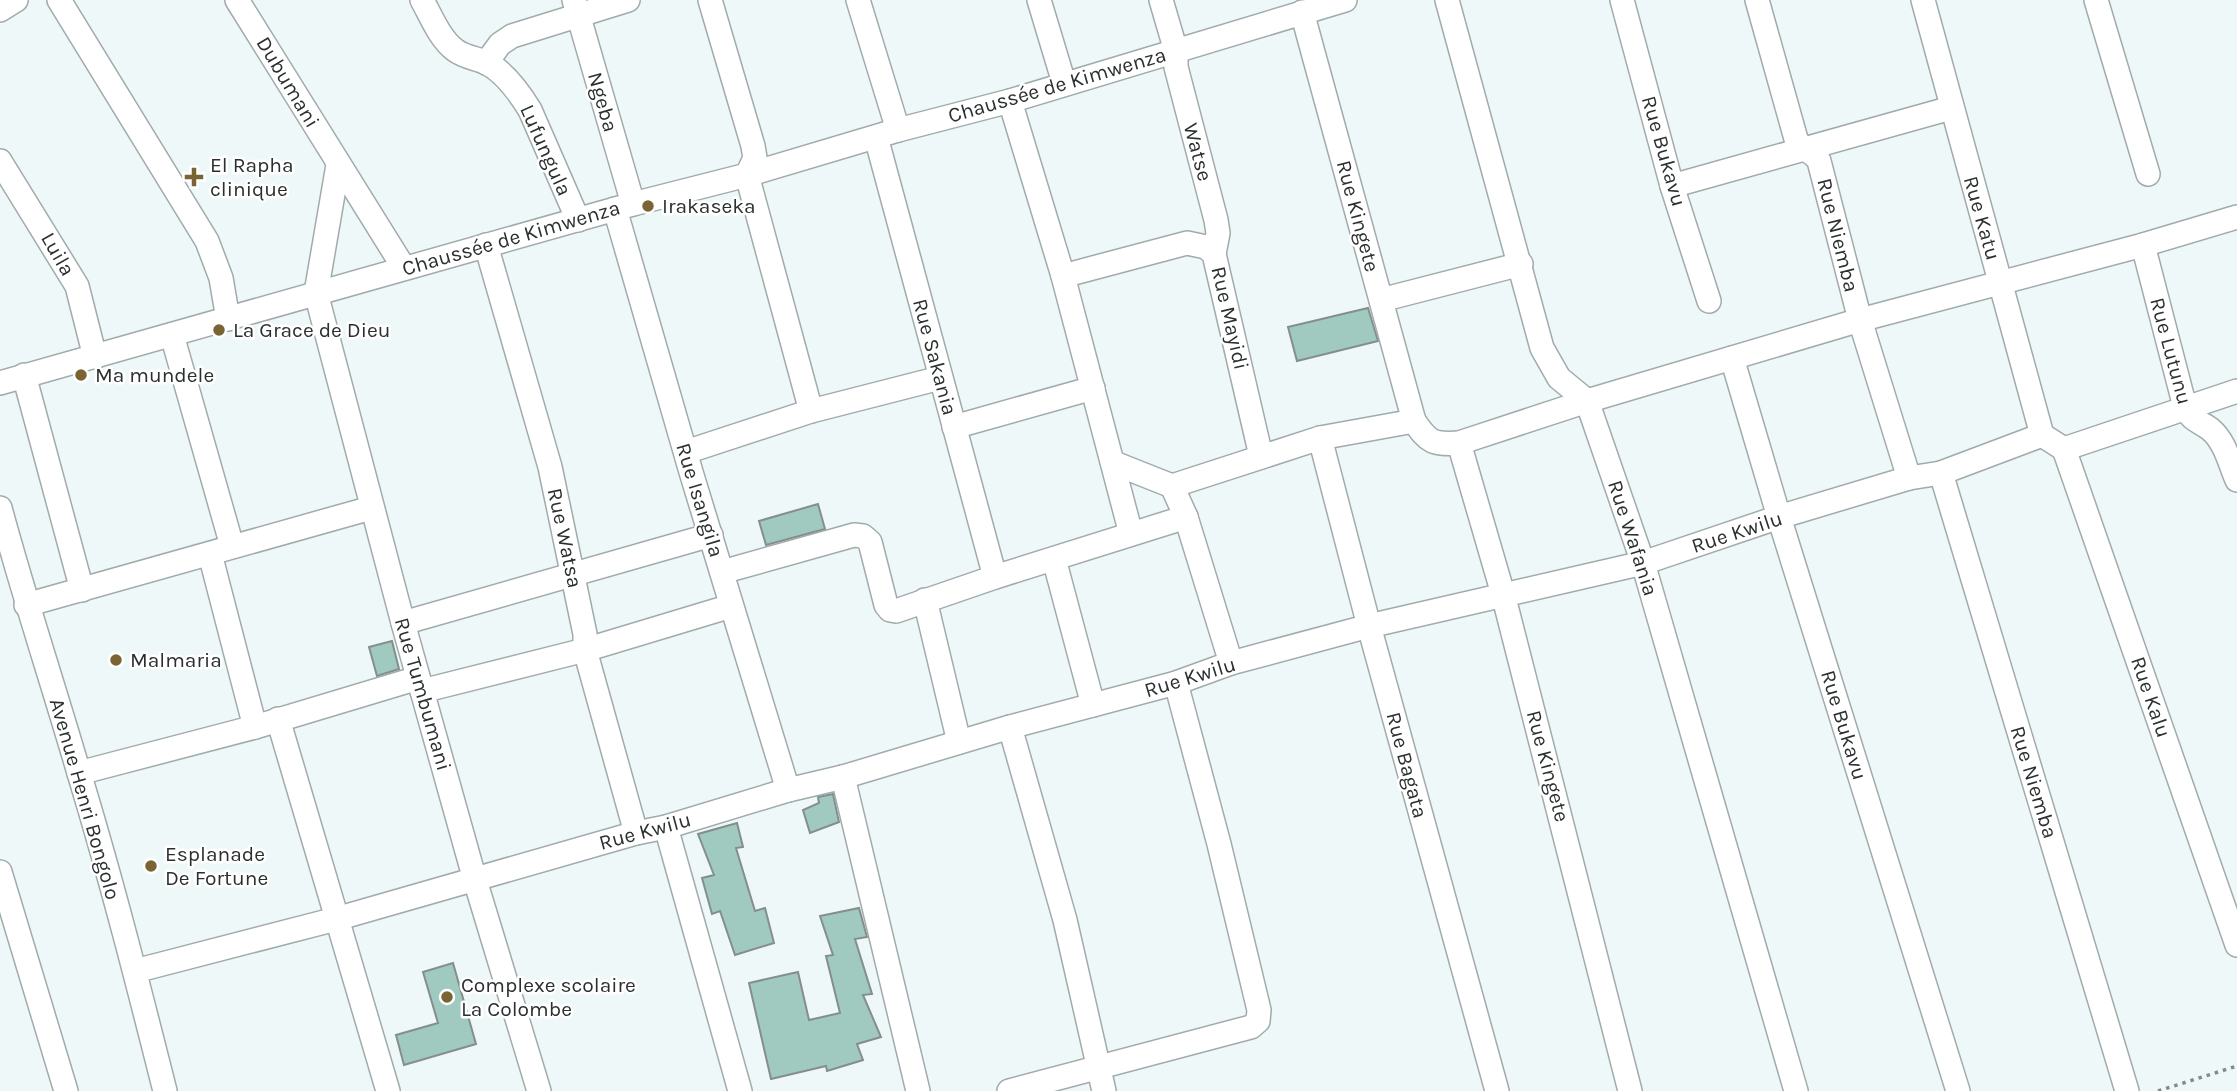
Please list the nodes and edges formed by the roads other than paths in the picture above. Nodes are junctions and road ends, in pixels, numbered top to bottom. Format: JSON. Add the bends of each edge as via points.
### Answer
{"nodes":[{"id":1,"x":16,"y":0,"type":"edge"},
{"id":2,"x":59,"y":0,"type":"edge"},
{"id":3,"x":237,"y":0,"type":"edge"},
{"id":4,"x":422,"y":0,"type":"edge"},
{"id":5,"x":628,"y":0,"type":"edge"},
{"id":6,"x":710,"y":0,"type":"edge"},
{"id":7,"x":858,"y":0,"type":"edge"},
{"id":8,"x":1039,"y":0,"type":"edge"},
{"id":9,"x":1161,"y":0,"type":"edge"},
{"id":10,"x":1447,"y":0,"type":"edge"},
{"id":11,"x":1622,"y":0,"type":"edge"},
{"id":12,"x":1757,"y":0,"type":"edge"},
{"id":13,"x":1923,"y":0,"type":"edge"},
{"id":14,"x":2096,"y":0,"type":"edge"},
{"id":15,"x":1334,"y":1,"type":"edge"},
{"id":16,"x":576,"y":8,"type":"edge"},
{"id":17,"x":0,"y":10,"type":"edge"},
{"id":18,"x":1302,"y":12,"type":"junction"},
{"id":19,"x":1176,"y":51,"type":"junction"},
{"id":20,"x":485,"y":63,"type":"junction"},
{"id":21,"x":1064,"y":83,"type":"junction"},
{"id":22,"x":1010,"y":101,"type":"junction"},
{"id":23,"x":1951,"y":108,"type":"junction"},
{"id":24,"x":887,"y":133,"type":"junction"},
{"id":25,"x":1804,"y":149,"type":"junction"},
{"id":26,"x":0,"y":161,"type":"edge"},
{"id":27,"x":338,"y":165,"type":"junction"},
{"id":28,"x":2148,"y":174,"type":"dead end"},
{"id":29,"x":747,"y":175,"type":"junction"},
{"id":30,"x":1672,"y":186,"type":"junction"},
{"id":31,"x":624,"y":206,"type":"junction"},
{"id":32,"x":2237,"y":217,"type":"edge"},
{"id":33,"x":578,"y":219,"type":"junction"},
{"id":34,"x":486,"y":245,"type":"junction"},
{"id":35,"x":2143,"y":245,"type":"junction"},
{"id":36,"x":1214,"y":254,"type":"junction"},
{"id":37,"x":1521,"y":264,"type":"junction"},
{"id":38,"x":404,"y":268,"type":"junction"},
{"id":39,"x":1063,"y":276,"type":"junction"},
{"id":40,"x":2000,"y":284,"type":"junction"},
{"id":41,"x":316,"y":293,"type":"junction"},
{"id":42,"x":1381,"y":300,"type":"junction"},
{"id":43,"x":1709,"y":301,"type":"dead end"},
{"id":44,"x":228,"y":319,"type":"junction"},
{"id":45,"x":1860,"y":320,"type":"junction"},
{"id":46,"x":172,"y":335,"type":"junction"},
{"id":47,"x":95,"y":357,"type":"junction"},
{"id":48,"x":1732,"y":358,"type":"junction"},
{"id":49,"x":24,"y":375,"type":"junction"},
{"id":50,"x":940,"y":378,"type":"junction"},
{"id":51,"x":0,"y":383,"type":"edge"},
{"id":52,"x":1093,"y":388,"type":"junction"},
{"id":53,"x":2237,"y":391,"type":"edge"},
{"id":54,"x":1587,"y":401,"type":"junction"},
{"id":55,"x":2185,"y":407,"type":"junction"},
{"id":56,"x":811,"y":411,"type":"junction"},
{"id":57,"x":1414,"y":421,"type":"junction"},
{"id":58,"x":954,"y":427,"type":"junction"},
{"id":59,"x":2042,"y":435,"type":"junction"},
{"id":60,"x":1320,"y":438,"type":"junction"},
{"id":61,"x":1459,"y":443,"type":"junction"},
{"id":62,"x":2064,"y":449,"type":"junction"},
{"id":63,"x":686,"y":452,"type":"junction"},
{"id":64,"x":1261,"y":456,"type":"junction"},
{"id":65,"x":1114,"y":463,"type":"junction"},
{"id":66,"x":1941,"y":473,"type":"junction"},
{"id":67,"x":1909,"y":478,"type":"junction"},
{"id":68,"x":2237,"y":480,"type":"edge"},
{"id":69,"x":1172,"y":486,"type":"junction"},
{"id":70,"x":0,"y":508,"type":"edge"},
{"id":71,"x":371,"y":509,"type":"junction"},
{"id":72,"x":1186,"y":517,"type":"junction"},
{"id":73,"x":1779,"y":517,"type":"junction"},
{"id":74,"x":1131,"y":534,"type":"junction"},
{"id":75,"x":711,"y":535,"type":"junction"},
{"id":76,"x":232,"y":546,"type":"junction"},
{"id":77,"x":210,"y":554,"type":"junction"},
{"id":78,"x":1054,"y":559,"type":"junction"},
{"id":79,"x":1643,"y":563,"type":"junction"},
{"id":80,"x":722,"y":572,"type":"junction"},
{"id":81,"x":573,"y":575,"type":"junction"},
{"id":82,"x":995,"y":577,"type":"junction"},
{"id":83,"x":82,"y":590,"type":"junction"},
{"id":84,"x":1503,"y":594,"type":"junction"},
{"id":85,"x":925,"y":600,"type":"junction"},
{"id":86,"x":26,"y":605,"type":"junction"},
{"id":87,"x":731,"y":606,"type":"junction"},
{"id":88,"x":402,"y":624,"type":"junction"},
{"id":89,"x":1369,"y":626,"type":"junction"},
{"id":90,"x":585,"y":650,"type":"junction"},
{"id":91,"x":1231,"y":663,"type":"junction"},
{"id":92,"x":1176,"y":683,"type":"junction"},
{"id":93,"x":420,"y":685,"type":"junction"},
{"id":94,"x":1093,"y":705,"type":"junction"},
{"id":95,"x":278,"y":719,"type":"junction"},
{"id":96,"x":255,"y":727,"type":"junction"},
{"id":97,"x":1010,"y":727,"type":"junction"},
{"id":98,"x":959,"y":742,"type":"junction"},
{"id":99,"x":79,"y":773,"type":"junction"},
{"id":100,"x":843,"y":777,"type":"junction"},
{"id":101,"x":788,"y":790,"type":"junction"},
{"id":102,"x":666,"y":827,"type":"junction"},
{"id":103,"x":636,"y":833,"type":"junction"},
{"id":104,"x":0,"y":872,"type":"edge"},
{"id":105,"x":475,"y":880,"type":"junction"},
{"id":106,"x":336,"y":919,"type":"junction"},
{"id":107,"x":2237,"y":945,"type":"edge"},
{"id":108,"x":135,"y":971,"type":"junction"},
{"id":109,"x":1098,"y":1068,"type":"junction"},
{"id":110,"x":66,"y":1091,"type":"edge"},
{"id":111,"x":165,"y":1091,"type":"edge"},
{"id":112,"x":388,"y":1091,"type":"edge"},
{"id":113,"x":540,"y":1091,"type":"edge"},
{"id":114,"x":740,"y":1091,"type":"edge"},
{"id":115,"x":918,"y":1091,"type":"edge"},
{"id":116,"x":1009,"y":1091,"type":"edge"},
{"id":117,"x":1104,"y":1091,"type":"edge"},
{"id":118,"x":1497,"y":1091,"type":"edge"},
{"id":119,"x":1630,"y":1091,"type":"edge"},
{"id":120,"x":1796,"y":1091,"type":"edge"},
{"id":121,"x":1958,"y":1091,"type":"edge"},
{"id":122,"x":2127,"y":1091,"type":"edge"}],
"edges":[{"from":1,"to":17,"type":"street"},
{"from":2,"to":44,"type":"street","via":[[207,241],[221,278]]},
{"from":3,"to":27,"type":"street","name":"Dubumani"},
{"from":4,"to":20,"type":"street","name":"Lufungula","via":[[453,49]]},
{"from":5,"to":16,"type":"street"},
{"from":6,"to":29,"type":"street","via":[[753,146],[755,158]]},
{"from":7,"to":24,"type":"street","name":"Rue Sakania"},
{"from":8,"to":21,"type":"street"},
{"from":9,"to":19,"type":"street","name":"Watse"},
{"from":10,"to":37,"type":"street"},
{"from":11,"to":30,"type":"street","name":"Rue Bukavu"},
{"from":12,"to":25,"type":"street","name":"Rue Niemba","via":[[1796,139]]},
{"from":13,"to":23,"type":"street","name":"Rue Katu"},
{"from":14,"to":28,"type":"street"},
{"from":15,"to":18,"type":"street","name":"Chaussée de Kimwenza"},
{"from":16,"to":20,"type":"street","via":[[512,36]]},
{"from":16,"to":31,"type":"street","name":"Ngeba"},
{"from":18,"to":19,"type":"street","name":"Chaussée de Kimwenza"},
{"from":18,"to":42,"type":"street","name":"Rue Kingete"},
{"from":19,"to":21,"type":"street","name":"Chaussée de Kimwenza"},
{"from":19,"to":36,"type":"street","name":"Watse","via":[[1176,67],[1216,220]]},
{"from":20,"to":33,"type":"street","name":"Lufungula","via":[[526,102]]},
{"from":21,"to":22,"type":"street","name":"Chaussée de Kimwenza"},
{"from":22,"to":24,"type":"street","name":"Chaussée de Kimwenza"},
{"from":22,"to":39,"type":"street"},
{"from":23,"to":25,"type":"street"},
{"from":23,"to":40,"type":"street","name":"Rue Katu"},
{"from":24,"to":29,"type":"street","name":"Chaussée de Kimwenza"},
{"from":24,"to":50,"type":"street","name":"Rue Sakania"},
{"from":25,"to":30,"type":"street"},
{"from":25,"to":45,"type":"street","name":"Rue Niemba","via":[[1819,161]]},
{"from":26,"to":47,"type":"street","name":"Luila","via":[[77,286]]},
{"from":27,"to":38,"type":"street","name":"Dubumani"},
{"from":27,"to":41,"type":"street"},
{"from":29,"to":31,"type":"street","name":"Chaussée de Kimwenza"},
{"from":29,"to":56,"type":"street"},
{"from":30,"to":43,"type":"street","name":"Rue Bukavu"},
{"from":31,"to":33,"type":"street","name":"Chaussée de Kimwenza"},
{"from":31,"to":63,"type":"street","name":"Rue Isangila"},
{"from":32,"to":35,"type":"street"},
{"from":33,"to":34,"type":"street","name":"Chaussée de Kimwenza"},
{"from":34,"to":38,"type":"street","name":"Chaussée de Kimwenza"},
{"from":34,"to":81,"type":"street","name":"Rue Watsa","via":[[550,467]]},
{"from":35,"to":40,"type":"street"},
{"from":35,"to":55,"type":"street","name":"Rue Lutunu"},
{"from":36,"to":39,"type":"street","name":"Rue Mayidi","via":[[1187,243]]},
{"from":36,"to":64,"type":"street","name":"Rue Mayidi"},
{"from":37,"to":42,"type":"street"},
{"from":37,"to":54,"type":"street","via":[[1542,348],[1559,378]]},
{"from":38,"to":41,"type":"street","name":"Chaussée de Kimwenza"},
{"from":39,"to":52,"type":"street"},
{"from":40,"to":45,"type":"street"},
{"from":40,"to":59,"type":"street","name":"Rue Katu"},
{"from":41,"to":44,"type":"street","name":"Chaussée de Kimwenza"},
{"from":41,"to":71,"type":"street","name":"Rue Tumbumani"},
{"from":42,"to":57,"type":"street","name":"Rue Kingete"},
{"from":44,"to":46,"type":"street","name":"Chaussée de Kimwenza"},
{"from":45,"to":48,"type":"street"},
{"from":45,"to":67,"type":"street","name":"Rue Niemba"},
{"from":46,"to":47,"type":"street","name":"Chaussée de Kimwenza"},
{"from":46,"to":76,"type":"street"},
{"from":47,"to":49,"type":"street","name":"Chaussée de Kimwenza"},
{"from":48,"to":54,"type":"street"},
{"from":48,"to":73,"type":"street","name":"Rue Bukavu"},
{"from":49,"to":51,"type":"street","name":"Chaussée de Kimwenza"},
{"from":49,"to":83,"type":"street"},
{"from":50,"to":56,"type":"street"},
{"from":50,"to":58,"type":"street","name":"Rue Sakania"},
{"from":52,"to":58,"type":"street"},
{"from":52,"to":65,"type":"street"},
{"from":53,"to":55,"type":"street"},
{"from":54,"to":61,"type":"street"},
{"from":54,"to":79,"type":"street","name":"Rue Wafania"},
{"from":55,"to":62,"type":"street"},
{"from":55,"to":68,"type":"street","name":"Rue Lutunu","via":[[2191,418],[2217,436]]},
{"from":56,"to":63,"type":"street"},
{"from":57,"to":60,"type":"street"},
{"from":57,"to":61,"type":"street","via":[[1431,442]]},
{"from":58,"to":82,"type":"street","name":"Rue Sakania"},
{"from":59,"to":62,"type":"street"},
{"from":59,"to":66,"type":"street","name":"Rue Kwilu"},
{"from":60,"to":64,"type":"street"},
{"from":60,"to":89,"type":"street","name":"Rue Bagata"},
{"from":61,"to":84,"type":"street","name":"Rue Kingete"},
{"from":62,"to":107,"type":"street","name":"Rue Kalu"},
{"from":63,"to":75,"type":"street","name":"Rue Isangila"},
{"from":64,"to":69,"type":"street"},
{"from":65,"to":69,"type":"street"},
{"from":65,"to":74,"type":"street"},
{"from":66,"to":67,"type":"street","name":"Rue Kwilu"},
{"from":66,"to":122,"type":"street","name":"Rue Niemba"},
{"from":67,"to":73,"type":"street","name":"Rue Kwilu"},
{"from":69,"to":72,"type":"street"},
{"from":70,"to":86,"type":"street","name":"Avenue Henri Bongolo"},
{"from":71,"to":76,"type":"street"},
{"from":71,"to":88,"type":"street","name":"Rue Tumbumani"},
{"from":72,"to":74,"type":"street"},
{"from":72,"to":91,"type":"street"},
{"from":73,"to":79,"type":"street","name":"Rue Kwilu"},
{"from":73,"to":121,"type":"street","name":"Rue Bukavu"},
{"from":74,"to":78,"type":"street"},
{"from":75,"to":80,"type":"street","name":"Rue Isangila"},
{"from":75,"to":81,"type":"street"},
{"from":76,"to":77,"type":"street"},
{"from":77,"to":83,"type":"street"},
{"from":77,"to":96,"type":"street"},
{"from":78,"to":82,"type":"street"},
{"from":78,"to":94,"type":"street"},
{"from":79,"to":84,"type":"street","name":"Rue Kwilu"},
{"from":79,"to":120,"type":"street","name":"Rue Wafania"},
{"from":80,"to":85,"type":"street","via":[[863,536],[870,542],[890,610]]},
{"from":80,"to":87,"type":"street","name":"Rue Isangila"},
{"from":81,"to":88,"type":"street"},
{"from":81,"to":90,"type":"street","name":"Rue Watsa"},
{"from":82,"to":85,"type":"street"},
{"from":83,"to":86,"type":"street"},
{"from":84,"to":89,"type":"street","name":"Rue Kwilu"},
{"from":84,"to":119,"type":"street","name":"Rue Kingete"},
{"from":85,"to":98,"type":"street"},
{"from":86,"to":99,"type":"street","name":"Avenue Henri Bongolo"},
{"from":87,"to":90,"type":"street"},
{"from":87,"to":101,"type":"street","name":"Rue Isangila"},
{"from":88,"to":93,"type":"street","name":"Rue Tumbumani"},
{"from":89,"to":91,"type":"street","name":"Rue Kwilu"},
{"from":89,"to":118,"type":"street","name":"Rue Bagata"},
{"from":90,"to":93,"type":"street"},
{"from":90,"to":103,"type":"street","name":"Rue Watsa"},
{"from":91,"to":92,"type":"street","name":"Rue Kwilu"},
{"from":92,"to":94,"type":"street","name":"Rue Kwilu"},
{"from":92,"to":109,"type":"street","via":[[1223,857],[1258,1021],[1251,1027]]},
{"from":93,"to":95,"type":"street"},
{"from":93,"to":105,"type":"street","name":"Rue Tumbumani"},
{"from":94,"to":97,"type":"street","name":"Rue Kwilu"},
{"from":95,"to":96,"type":"street"},
{"from":95,"to":106,"type":"street"},
{"from":96,"to":99,"type":"street"},
{"from":97,"to":98,"type":"street","name":"Rue Kwilu"},
{"from":97,"to":109,"type":"street","via":[[1065,920]]},
{"from":98,"to":100,"type":"street","name":"Rue Kwilu"},
{"from":99,"to":108,"type":"street","name":"Avenue Henri Bongolo"},
{"from":100,"to":101,"type":"street","name":"Rue Kwilu"},
{"from":100,"to":115,"type":"street"},
{"from":101,"to":102,"type":"street","name":"Rue Kwilu"},
{"from":102,"to":103,"type":"street","name":"Rue Kwilu"},
{"from":102,"to":114,"type":"street"},
{"from":103,"to":105,"type":"street","name":"Rue Kwilu"},
{"from":104,"to":110,"type":"street"},
{"from":105,"to":106,"type":"street","name":"Rue Kwilu"},
{"from":105,"to":113,"type":"street","name":"Rue Tumbumani"},
{"from":106,"to":108,"type":"street","name":"Rue Kwilu"},
{"from":106,"to":112,"type":"street"},
{"from":108,"to":111,"type":"street","name":"Avenue Henri Bongolo"},
{"from":109,"to":116,"type":"street"},
{"from":109,"to":117,"type":"street"}]}
